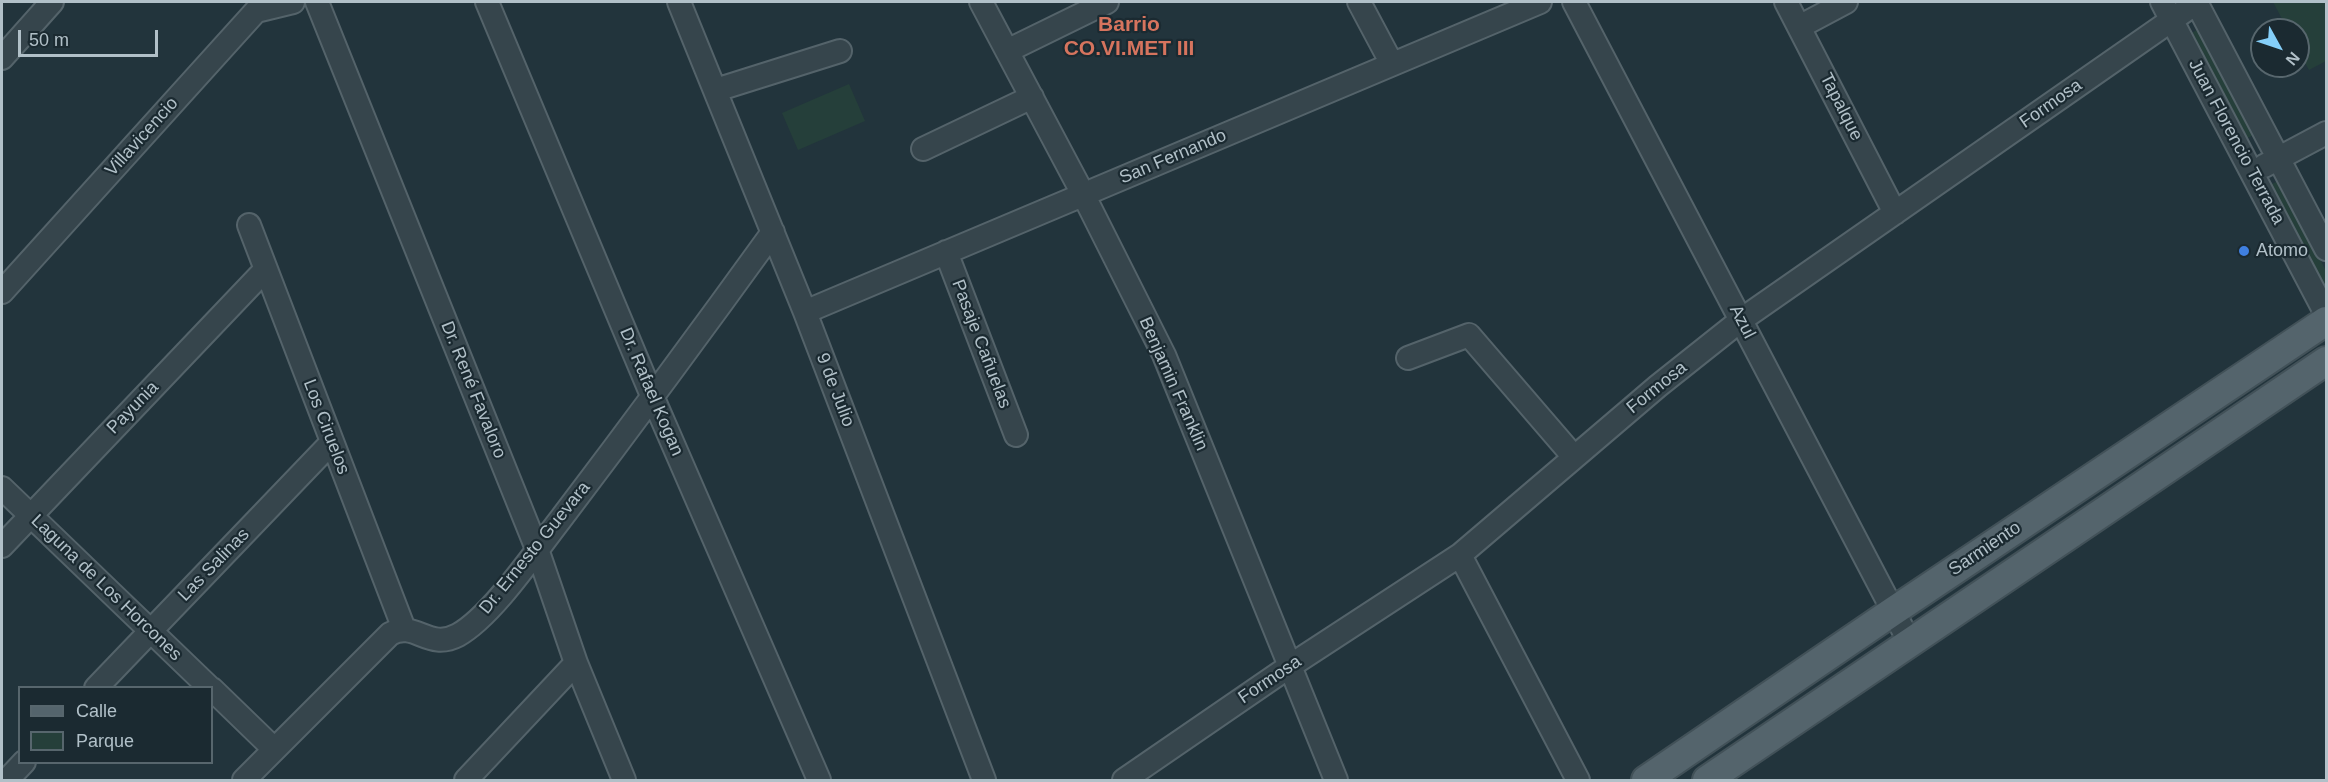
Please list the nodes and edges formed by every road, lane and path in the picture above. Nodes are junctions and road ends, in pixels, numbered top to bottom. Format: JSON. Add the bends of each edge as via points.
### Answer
{"nodes":[{"id":1,"x":52,"y":2,"type":"edge"},
{"id":2,"x":293,"y":2,"type":"edge"},
{"id":3,"x":317,"y":2,"type":"edge"},
{"id":4,"x":487,"y":2,"type":"edge"},
{"id":5,"x":679,"y":2,"type":"edge"},
{"id":6,"x":981,"y":2,"type":"edge"},
{"id":7,"x":1107,"y":2,"type":"edge"},
{"id":8,"x":1359,"y":2,"type":"edge"},
{"id":9,"x":1540,"y":2,"type":"edge"},
{"id":10,"x":1574,"y":2,"type":"edge"},
{"id":11,"x":1786,"y":2,"type":"edge"},
{"id":12,"x":1846,"y":2,"type":"edge"},
{"id":13,"x":2196,"y":2,"type":"edge"},
{"id":14,"x":250,"y":6,"type":"edge"},
{"id":15,"x":2167,"y":11,"type":"edge"},
{"id":16,"x":1799,"y":27,"type":"junction"},
{"id":17,"x":840,"y":51,"type":"dead end"},
{"id":18,"x":1007,"y":51,"type":"junction"},
{"id":19,"x":2,"y":58,"type":"edge"},
{"id":20,"x":1392,"y":64,"type":"junction"},
{"id":21,"x":716,"y":90,"type":"junction"},
{"id":22,"x":1032,"y":97,"type":"junction"},
{"id":23,"x":2326,"y":133,"type":"edge"},
{"id":24,"x":923,"y":149,"type":"dead end"},
{"id":25,"x":2278,"y":159,"type":"junction"},
{"id":26,"x":2252,"y":172,"type":"junction"},
{"id":27,"x":1083,"y":194,"type":"junction"},
{"id":28,"x":1895,"y":213,"type":"junction"},
{"id":29,"x":249,"y":225,"type":"dead end"},
{"id":30,"x":773,"y":232,"type":"junction"},
{"id":31,"x":2326,"y":249,"type":"edge"},
{"id":32,"x":946,"y":252,"type":"junction"},
{"id":33,"x":266,"y":270,"type":"junction"},
{"id":34,"x":2,"y":292,"type":"edge"},
{"id":35,"x":805,"y":312,"type":"junction"},
{"id":36,"x":2326,"y":314,"type":"edge"},
{"id":37,"x":1741,"y":320,"type":"junction"},
{"id":38,"x":2326,"y":321,"type":"edge"},
{"id":39,"x":1408,"y":357,"type":"dead end"},
{"id":40,"x":2326,"y":361,"type":"edge"},
{"id":41,"x":653,"y":398,"type":"junction"},
{"id":42,"x":1016,"y":435,"type":"dead end"},
{"id":43,"x":332,"y":442,"type":"junction"},
{"id":44,"x":1574,"y":457,"type":"junction"},
{"id":45,"x":2,"y":488,"type":"edge"},
{"id":46,"x":30,"y":516,"type":"junction"},
{"id":47,"x":2,"y":546,"type":"edge"},
{"id":48,"x":537,"y":549,"type":"junction"},
{"id":49,"x":1460,"y":555,"type":"junction"},
{"id":50,"x":1892,"y":612,"type":"junction"},
{"id":51,"x":404,"y":629,"type":"junction"},
{"id":52,"x":151,"y":630,"type":"junction"},
{"id":53,"x":1910,"y":643,"type":"junction"},
{"id":54,"x":576,"y":663,"type":"junction"},
{"id":55,"x":1290,"y":666,"type":"junction"},
{"id":56,"x":97,"y":686,"type":"edge"},
{"id":57,"x":209,"y":686,"type":"edge"},
{"id":58,"x":213,"y":690,"type":"edge"},
{"id":59,"x":274,"y":749,"type":"junction"},
{"id":60,"x":22,"y":764,"type":"edge"},
{"id":61,"x":1664,"y":775,"type":"edge"},
{"id":62,"x":7,"y":780,"type":"edge"},
{"id":63,"x":244,"y":780,"type":"edge"},
{"id":64,"x":466,"y":780,"type":"edge"},
{"id":65,"x":624,"y":780,"type":"edge"},
{"id":66,"x":819,"y":780,"type":"edge"},
{"id":67,"x":984,"y":780,"type":"edge"},
{"id":68,"x":1124,"y":780,"type":"edge"},
{"id":69,"x":1336,"y":780,"type":"edge"},
{"id":70,"x":1578,"y":780,"type":"edge"},
{"id":71,"x":1707,"y":780,"type":"edge"}],
"edges":[{"from":1,"to":19,"type":"street"},
{"from":2,"to":14,"type":"street","name":"Villavicencio"},
{"from":3,"to":48,"type":"street","name":"Dr. René Favaloro"},
{"from":4,"to":41,"type":"street","name":"Dr. Rafael Kogan"},
{"from":5,"to":21,"type":"street","name":"9 de Julio"},
{"from":6,"to":18,"type":"street","name":"Benjamin Franklin"},
{"from":7,"to":18,"type":"street"},
{"from":8,"to":20,"type":"street"},
{"from":9,"to":20,"type":"street","name":"San Fernando"},
{"from":10,"to":37,"type":"street","name":"Azul"},
{"from":11,"to":16,"type":"street","name":"Tapalque"},
{"from":12,"to":16,"type":"street"},
{"from":13,"to":15,"type":"street","name":"Formosa"},
{"from":13,"to":25,"type":"street","name":"Juan Florencio Terrada"},
{"from":14,"to":34,"type":"street","name":"Villavicencio"},
{"from":15,"to":26,"type":"street","name":"Juan Florencio Terrada"},
{"from":15,"to":28,"type":"street","name":"Formosa"},
{"from":16,"to":28,"type":"street","name":"Tapalque"},
{"from":17,"to":21,"type":"street"},
{"from":18,"to":22,"type":"street","name":"Benjamin Franklin"},
{"from":20,"to":27,"type":"street","name":"San Fernando"},
{"from":21,"to":30,"type":"street","name":"9 de Julio"},
{"from":22,"to":24,"type":"street"},
{"from":22,"to":27,"type":"street","name":"Benjamin Franklin"},
{"from":23,"to":25,"type":"street"},
{"from":25,"to":26,"type":"street"},
{"from":25,"to":31,"type":"street","name":"Juan Florencio Terrada"},
{"from":26,"to":36,"type":"street","name":"Juan Florencio Terrada"},
{"from":27,"to":32,"type":"street","name":"San Fernando"},
{"from":27,"to":55,"type":"street","name":"Benjamin Franklin","via":[[1164,356]]},
{"from":28,"to":37,"type":"street","name":"Formosa"},
{"from":29,"to":33,"type":"street","name":"Los Ciruelos"},
{"from":30,"to":35,"type":"street","name":"9 de Julio"},
{"from":30,"to":41,"type":"street","name":"Dr. Ernesto Guevara"},
{"from":32,"to":35,"type":"street","name":"San Fernando"},
{"from":32,"to":42,"type":"street","name":"Pasaje Cañuelas"},
{"from":33,"to":43,"type":"street","name":"Los Ciruelos"},
{"from":33,"to":46,"type":"street","name":"Payunia"},
{"from":35,"to":67,"type":"street","name":"9 de Julio"},
{"from":37,"to":44,"type":"street","name":"Formosa"},
{"from":37,"to":50,"type":"street","name":"Azul"},
{"from":38,"to":50,"type":"main road","name":"Sarmiento"},
{"from":39,"to":44,"type":"street","via":[[1469,335]]},
{"from":40,"to":53,"type":"main road","name":"Sarmiento"},
{"from":41,"to":48,"type":"street","name":"Dr. Ernesto Guevara"},
{"from":41,"to":66,"type":"street","name":"Dr. Rafael Kogan"},
{"from":43,"to":51,"type":"street","name":"Los Ciruelos"},
{"from":43,"to":52,"type":"street","name":"Las Salinas"},
{"from":44,"to":49,"type":"street","name":"Formosa"},
{"from":45,"to":46,"type":"street","name":"Laguna de Los Horcones"},
{"from":46,"to":47,"type":"street","name":"Payunia"},
{"from":46,"to":52,"type":"street","name":"Laguna de Los Horcones"},
{"from":48,"to":51,"type":"street","name":"Dr. Ernesto Guevara","via":[[499,598],[456,636],[434,640]]},
{"from":48,"to":54,"type":"street","name":"Dr. René Favaloro"},
{"from":49,"to":55,"type":"street","name":"Formosa"},
{"from":49,"to":70,"type":"street"},
{"from":50,"to":53,"type":"street","name":"Azul"},
{"from":50,"to":61,"type":"main road","name":"Sarmiento"},
{"from":51,"to":59,"type":"street","via":[[390,634]]},
{"from":52,"to":56,"type":"street","name":"Las Salinas"},
{"from":52,"to":57,"type":"street","name":"Laguna de Los Horcones"},
{"from":53,"to":71,"type":"main road","name":"Sarmiento"},
{"from":54,"to":64,"type":"street"},
{"from":54,"to":65,"type":"street","name":"Dr. René Favaloro"},
{"from":55,"to":68,"type":"street","name":"Formosa"},
{"from":55,"to":69,"type":"street","name":"Benjamin Franklin"},
{"from":58,"to":59,"type":"street","name":"Laguna de Los Horcones"},
{"from":59,"to":63,"type":"street"},
{"from":60,"to":62,"type":"street"}]}
